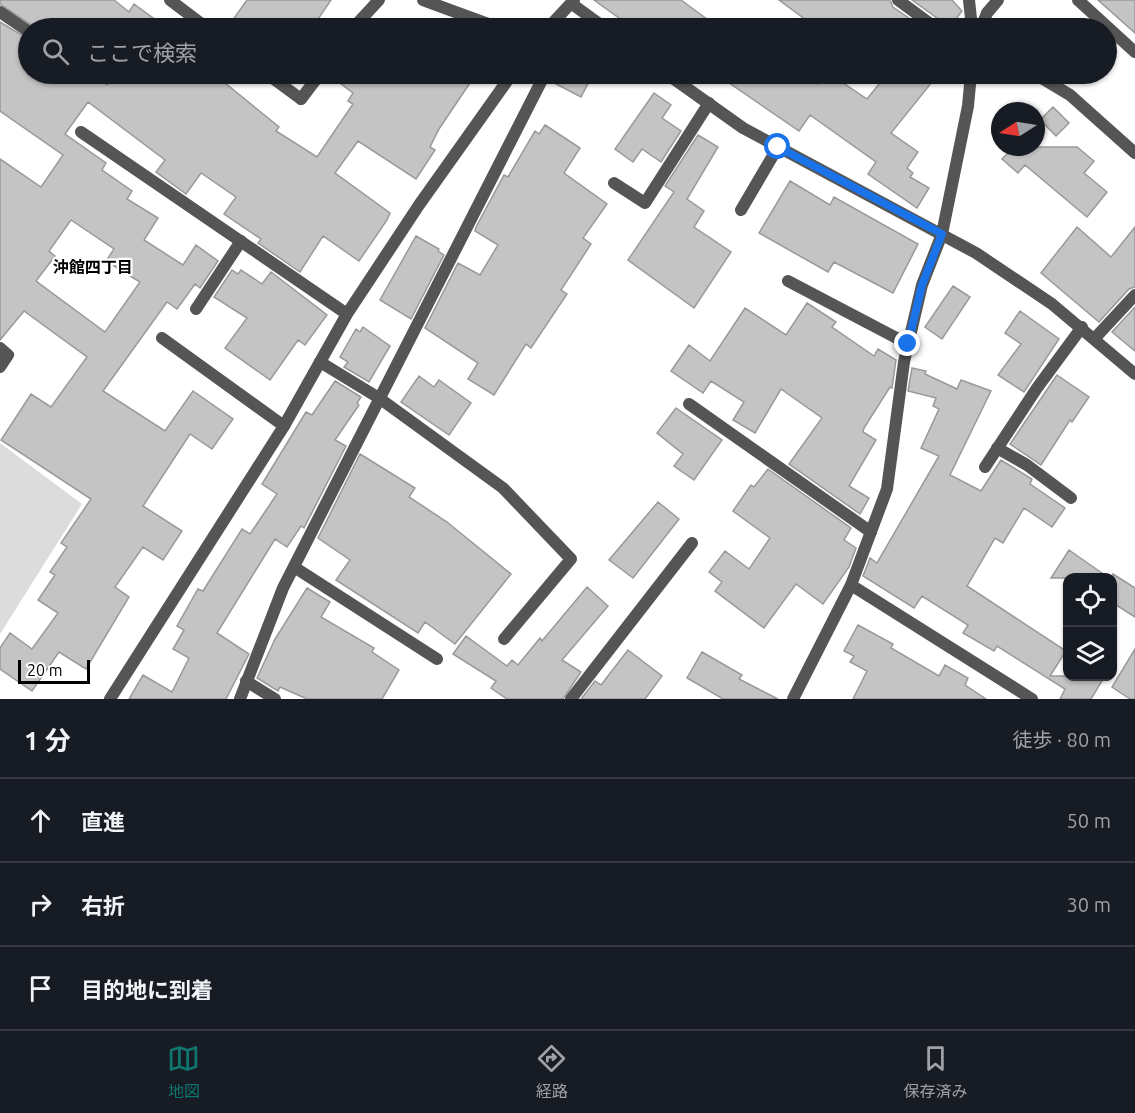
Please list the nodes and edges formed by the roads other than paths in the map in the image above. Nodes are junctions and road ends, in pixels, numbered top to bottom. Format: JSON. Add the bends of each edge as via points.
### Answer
{"nodes":[{"id":1,"x":170,"y":0,"type":"edge"},
{"id":2,"x":379,"y":0,"type":"edge"},
{"id":3,"x":423,"y":0,"type":"edge"},
{"id":4,"x":898,"y":0,"type":"edge"},
{"id":5,"x":969,"y":0,"type":"edge"},
{"id":6,"x":998,"y":0,"type":"edge"},
{"id":7,"x":1078,"y":0,"type":"edge"},
{"id":8,"x":573,"y":2,"type":"edge"},
{"id":9,"x":0,"y":12,"type":"edge"},
{"id":10,"x":194,"y":18,"type":"edge"},
{"id":11,"x":362,"y":18,"type":"edge"},
{"id":12,"x":472,"y":18,"type":"edge"},
{"id":13,"x":562,"y":18,"type":"edge"},
{"id":14,"x":593,"y":18,"type":"edge"},
{"id":15,"x":922,"y":18,"type":"edge"},
{"id":16,"x":971,"y":18,"type":"edge"},
{"id":17,"x":985,"y":18,"type":"edge"},
{"id":18,"x":1098,"y":18,"type":"edge"},
{"id":19,"x":18,"y":24,"type":"edge"},
{"id":20,"x":1117,"y":36,"type":"edge"},
{"id":21,"x":1135,"y":52,"type":"edge"},
{"id":22,"x":281,"y":84,"type":"edge"},
{"id":23,"x":312,"y":84,"type":"edge"},
{"id":24,"x":505,"y":84,"type":"edge"},
{"id":25,"x":540,"y":84,"type":"edge"},
{"id":26,"x":682,"y":84,"type":"edge"},
{"id":27,"x":971,"y":84,"type":"edge"},
{"id":28,"x":1052,"y":84,"type":"edge"},
{"id":29,"x":709,"y":103,"type":"junction"},
{"id":30,"x":81,"y":132,"type":"dead end"},
{"id":31,"x":778,"y":147,"type":"junction"},
{"id":32,"x":1135,"y":153,"type":"edge"},
{"id":33,"x":614,"y":183,"type":"dead end"},
{"id":34,"x":741,"y":210,"type":"dead end"},
{"id":35,"x":942,"y":234,"type":"junction"},
{"id":36,"x":241,"y":241,"type":"junction"},
{"id":37,"x":788,"y":280,"type":"dead end"},
{"id":38,"x":1135,"y":295,"type":"edge"},
{"id":39,"x":196,"y":309,"type":"dead end"},
{"id":40,"x":347,"y":314,"type":"junction"},
{"id":41,"x":1082,"y":327,"type":"junction"},
{"id":42,"x":162,"y":338,"type":"dead end"},
{"id":43,"x":1095,"y":338,"type":"junction"},
{"id":44,"x":908,"y":344,"type":"junction"},
{"id":45,"x":0,"y":348,"type":"edge"},
{"id":46,"x":320,"y":362,"type":"junction"},
{"id":47,"x":0,"y":367,"type":"edge"},
{"id":48,"x":1135,"y":374,"type":"edge"},
{"id":49,"x":379,"y":398,"type":"junction"},
{"id":50,"x":689,"y":404,"type":"dead end"},
{"id":51,"x":284,"y":426,"type":"junction"},
{"id":52,"x":997,"y":448,"type":"junction"},
{"id":53,"x":985,"y":467,"type":"dead end"},
{"id":54,"x":1071,"y":498,"type":"dead end"},
{"id":55,"x":871,"y":532,"type":"junction"},
{"id":56,"x":692,"y":543,"type":"dead end"},
{"id":57,"x":294,"y":567,"type":"junction"},
{"id":58,"x":851,"y":585,"type":"junction"},
{"id":59,"x":504,"y":639,"type":"dead end"},
{"id":60,"x":437,"y":659,"type":"dead end"},
{"id":61,"x":246,"y":681,"type":"junction"},
{"id":62,"x":110,"y":699,"type":"edge"},
{"id":63,"x":240,"y":699,"type":"edge"},
{"id":64,"x":275,"y":699,"type":"edge"},
{"id":65,"x":571,"y":699,"type":"edge"},
{"id":66,"x":793,"y":699,"type":"edge"},
{"id":67,"x":1032,"y":699,"type":"edge"}],
"edges":[{"from":1,"to":10,"type":"street"},
{"from":2,"to":11,"type":"street"},
{"from":3,"to":12,"type":"street"},
{"from":4,"to":15,"type":"street"},
{"from":5,"to":16,"type":"street"},
{"from":6,"to":17,"type":"street"},
{"from":7,"to":18,"type":"street"},
{"from":8,"to":13,"type":"street"},
{"from":8,"to":14,"type":"street"},
{"from":9,"to":19,"type":"street"},
{"from":20,"to":21,"type":"street"},
{"from":22,"to":23,"type":"street","via":[[301,99]]},
{"from":24,"to":40,"type":"street"},
{"from":25,"to":49,"type":"street"},
{"from":26,"to":29,"type":"street"},
{"from":27,"to":35,"type":"street"},
{"from":28,"to":32,"type":"street","via":[[1070,95]]},
{"from":29,"to":31,"type":"street"},
{"from":29,"to":33,"type":"street","via":[[645,203]]},
{"from":30,"to":36,"type":"street"},
{"from":31,"to":34,"type":"street"},
{"from":31,"to":35,"type":"street"},
{"from":35,"to":41,"type":"street"},
{"from":35,"to":44,"type":"street","via":[[922,285]]},
{"from":36,"to":39,"type":"street"},
{"from":36,"to":40,"type":"street"},
{"from":37,"to":44,"type":"street"},
{"from":38,"to":43,"type":"street"},
{"from":40,"to":46,"type":"street"},
{"from":41,"to":43,"type":"street"},
{"from":41,"to":52,"type":"street"},
{"from":42,"to":51,"type":"street"},
{"from":43,"to":48,"type":"street"},
{"from":44,"to":55,"type":"street","via":[[887,489]]},
{"from":45,"to":47,"type":"street","via":[[8,355]]},
{"from":46,"to":49,"type":"street"},
{"from":46,"to":51,"type":"street"},
{"from":49,"to":57,"type":"street"},
{"from":49,"to":59,"type":"street","via":[[503,488],[571,559]]},
{"from":50,"to":55,"type":"street"},
{"from":51,"to":62,"type":"street"},
{"from":52,"to":53,"type":"street"},
{"from":52,"to":54,"type":"street","via":[[1028,465]]},
{"from":55,"to":58,"type":"street"},
{"from":56,"to":65,"type":"street"},
{"from":57,"to":60,"type":"street"},
{"from":57,"to":61,"type":"street"},
{"from":58,"to":66,"type":"street"},
{"from":58,"to":67,"type":"street"},
{"from":61,"to":63,"type":"street"},
{"from":61,"to":64,"type":"street"}]}
